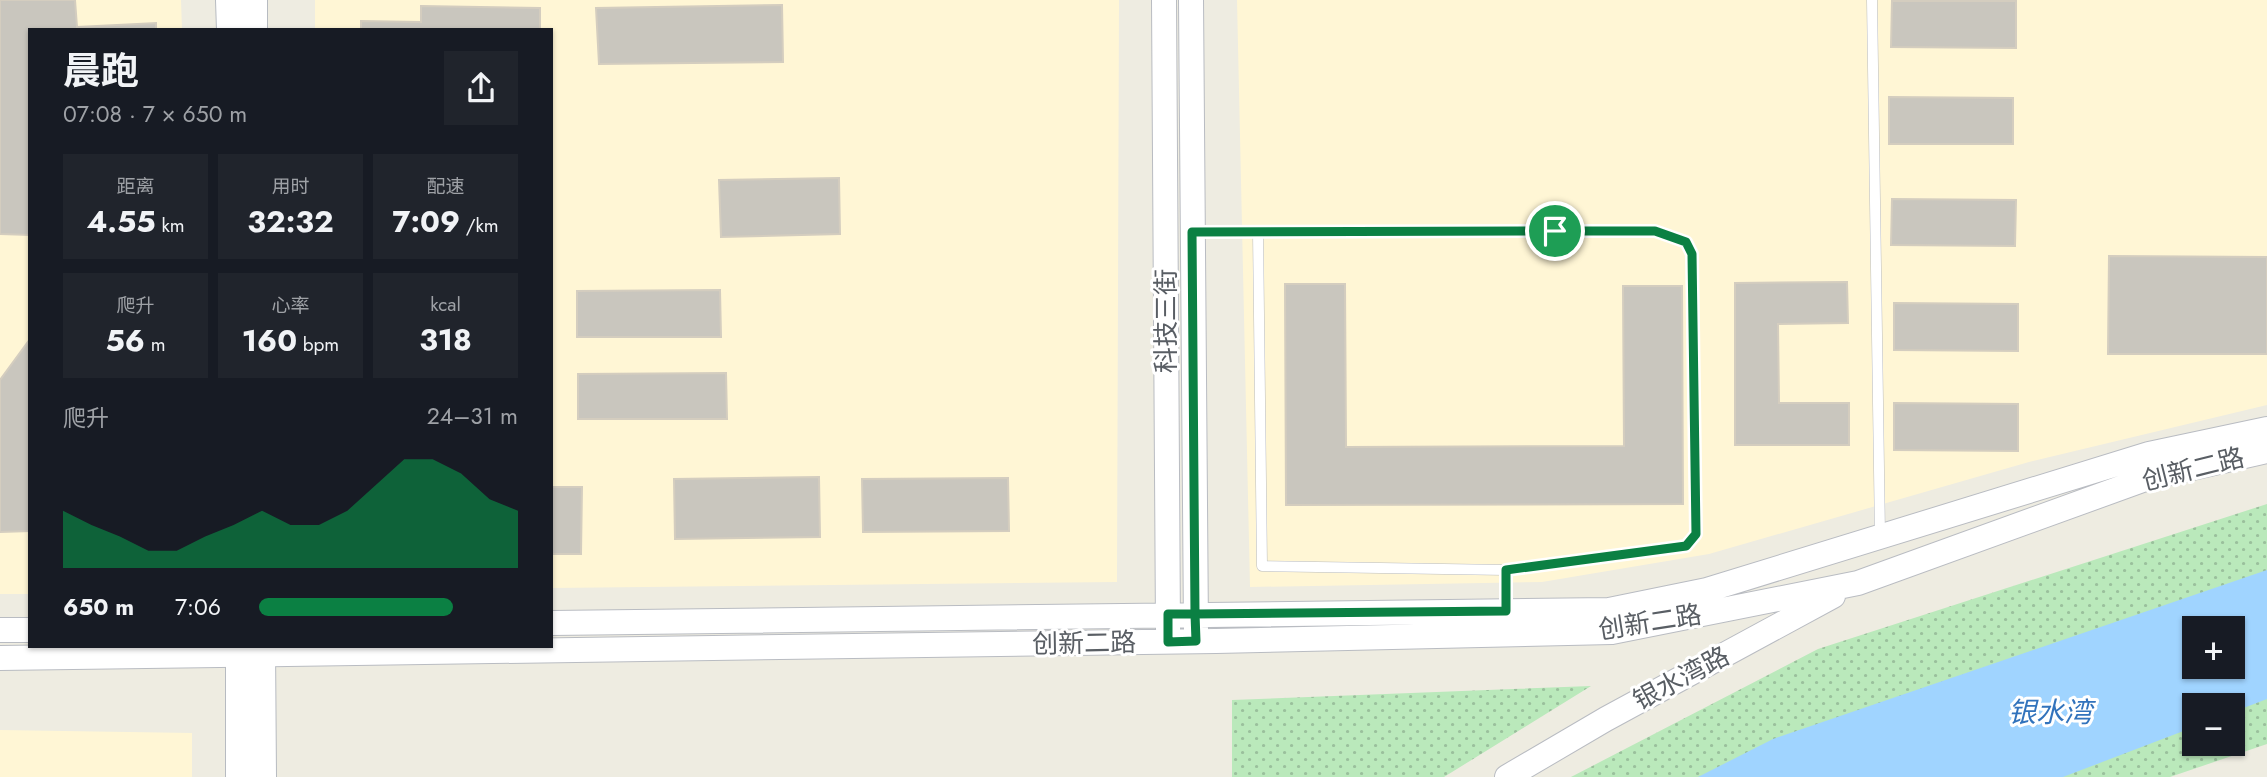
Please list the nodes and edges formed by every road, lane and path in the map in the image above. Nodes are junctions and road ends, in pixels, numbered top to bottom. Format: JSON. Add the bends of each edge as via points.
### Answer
{"nodes":[{"id":1,"x":230,"y":0,"type":"edge"},
{"id":2,"x":253,"y":0,"type":"edge"},
{"id":3,"x":1164,"y":0,"type":"edge"},
{"id":4,"x":1191,"y":0,"type":"edge"},
{"id":5,"x":1872,"y":0,"type":"edge"},
{"id":6,"x":231,"y":28,"type":"edge"},
{"id":7,"x":253,"y":28,"type":"edge"},
{"id":8,"x":1192,"y":232,"type":"junction"},
{"id":9,"x":1258,"y":232,"type":"junction"},
{"id":10,"x":2267,"y":429,"type":"edge"},
{"id":11,"x":2267,"y":451,"type":"edge"},
{"id":12,"x":1880,"y":537,"type":"junction"},
{"id":13,"x":1506,"y":570,"type":"junction"},
{"id":14,"x":1858,"y":583,"type":"junction"},
{"id":15,"x":1506,"y":611,"type":"junction"},
{"id":16,"x":1168,"y":614,"type":"junction"},
{"id":17,"x":1195,"y":614,"type":"junction"},
{"id":18,"x":553,"y":623,"type":"edge"},
{"id":19,"x":28,"y":630,"type":"edge"},
{"id":20,"x":0,"y":631,"type":"edge"},
{"id":21,"x":1196,"y":641,"type":"junction"},
{"id":22,"x":1168,"y":642,"type":"junction"},
{"id":23,"x":553,"y":647,"type":"edge"},
{"id":24,"x":480,"y":648,"type":"edge"},
{"id":25,"x":250,"y":650,"type":"edge"},
{"id":26,"x":0,"y":659,"type":"edge"},
{"id":27,"x":240,"y":777,"type":"edge"},
{"id":28,"x":262,"y":777,"type":"edge"},
{"id":29,"x":1507,"y":777,"type":"edge"}],
"edges":[{"from":1,"to":6,"type":"main road"},
{"from":2,"to":7,"type":"main road"},
{"from":3,"to":16,"type":"street","name":"科技三街"},
{"from":4,"to":8,"type":"street","name":"科技三街"},
{"from":5,"to":12,"type":"lane"},
{"from":8,"to":9,"type":"lane"},
{"from":8,"to":17,"type":"street","name":"科技三街"},
{"from":9,"to":13,"type":"lane","via":[[1262,566]]},
{"from":9,"to":13,"type":"lane","via":[[1655,231],[1686,242],[1693,267],[1696,534],[1686,546]]},
{"from":10,"to":12,"type":"street","name":"创新二路","via":[[2149,454]]},
{"from":11,"to":14,"type":"street","name":"创新二路","via":[[2148,478]]},
{"from":12,"to":15,"type":"street","name":"创新二路","via":[[1707,590],[1609,610]]},
{"from":13,"to":15,"type":"lane"},
{"from":14,"to":21,"type":"street","name":"创新二路","via":[[1612,632]]},
{"from":14,"to":29,"type":"street","name":"银水湾路"},
{"from":15,"to":17,"type":"street","name":"创新二路"},
{"from":16,"to":17,"type":"street","name":"创新二路"},
{"from":16,"to":18,"type":"street","name":"创新二路"},
{"from":16,"to":22,"type":"street","name":"科技三街"},
{"from":17,"to":21,"type":"street","name":"科技三街"},
{"from":19,"to":20,"type":"street"},
{"from":21,"to":22,"type":"street","name":"创新二路"},
{"from":22,"to":23,"type":"street","name":"创新二路"},
{"from":24,"to":25,"type":"street","name":"创新二路"},
{"from":25,"to":26,"type":"street","name":"创新二路"},
{"from":25,"to":27,"type":"main road"},
{"from":25,"to":28,"type":"main road"}]}
